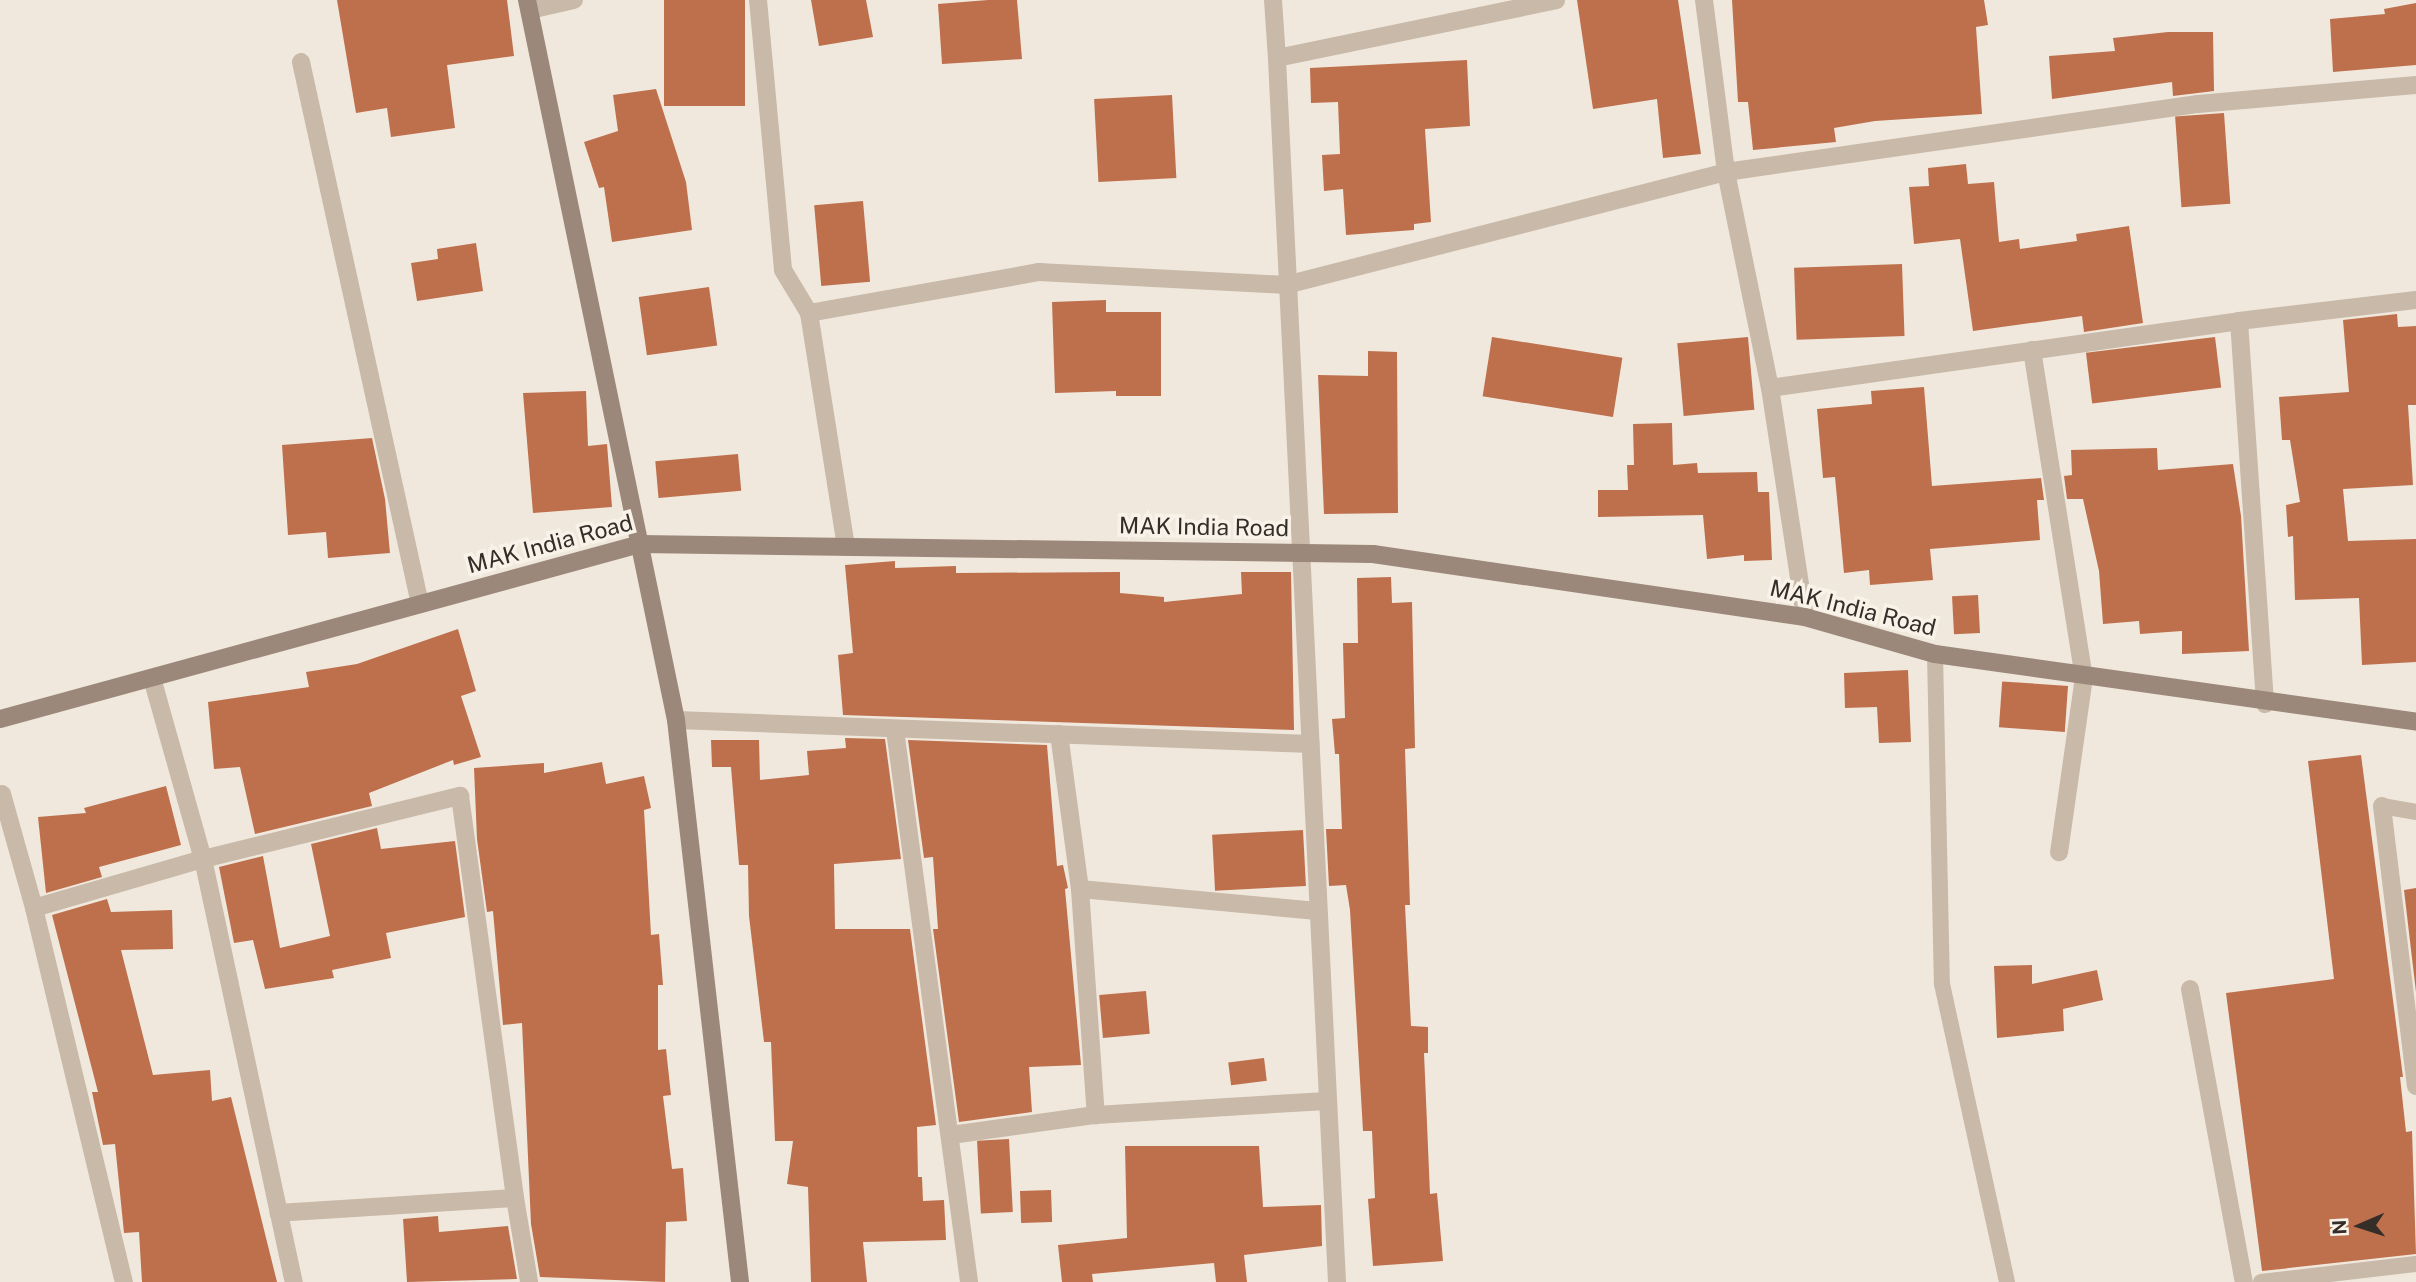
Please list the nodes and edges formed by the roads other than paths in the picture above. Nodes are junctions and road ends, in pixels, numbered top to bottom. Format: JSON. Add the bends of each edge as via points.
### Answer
{"nodes":[{"id":1,"x":574,"y":0,"type":"edge"},
{"id":2,"x":758,"y":0,"type":"edge"},
{"id":3,"x":1273,"y":0,"type":"edge"},
{"id":4,"x":1556,"y":0,"type":"edge"},
{"id":5,"x":1704,"y":0,"type":"edge"},
{"id":6,"x":528,"y":5,"type":"edge"},
{"id":7,"x":1473,"y":9,"type":"edge"},
{"id":8,"x":1277,"y":58,"type":"junction"},
{"id":9,"x":301,"y":62,"type":"dead end"},
{"id":10,"x":2416,"y":85,"type":"edge"},
{"id":11,"x":1726,"y":172,"type":"junction"},
{"id":12,"x":1286,"y":285,"type":"junction"},
{"id":13,"x":2416,"y":300,"type":"edge"},
{"id":14,"x":808,"y":313,"type":"junction"},
{"id":15,"x":2239,"y":321,"type":"junction"},
{"id":16,"x":2032,"y":350,"type":"junction"},
{"id":17,"x":1770,"y":388,"type":"junction"},
{"id":18,"x":640,"y":544,"type":"junction"},
{"id":19,"x":846,"y":547,"type":"junction"},
{"id":20,"x":1298,"y":553,"type":"junction"},
{"id":21,"x":420,"y":604,"type":"junction"},
{"id":22,"x":1805,"y":617,"type":"junction"},
{"id":23,"x":1936,"y":654,"type":"junction"},
{"id":24,"x":2084,"y":677,"type":"junction"},
{"id":25,"x":152,"y":678,"type":"junction"},
{"id":26,"x":2265,"y":704,"type":"junction"},
{"id":27,"x":0,"y":719,"type":"edge"},
{"id":28,"x":676,"y":720,"type":"junction"},
{"id":29,"x":2416,"y":722,"type":"edge"},
{"id":30,"x":895,"y":730,"type":"junction"},
{"id":31,"x":1059,"y":734,"type":"junction"},
{"id":32,"x":1311,"y":744,"type":"junction"},
{"id":33,"x":2,"y":794,"type":"dead end"},
{"id":34,"x":2382,"y":807,"type":"joint"},
{"id":35,"x":2416,"y":812,"type":"edge"},
{"id":36,"x":2059,"y":852,"type":"dead end"},
{"id":37,"x":203,"y":859,"type":"junction"},
{"id":38,"x":1080,"y":889,"type":"junction"},
{"id":39,"x":34,"y":908,"type":"junction"},
{"id":40,"x":1317,"y":911,"type":"junction"},
{"id":41,"x":2190,"y":989,"type":"dead end"},
{"id":42,"x":2416,"y":1086,"type":"edge"},
{"id":43,"x":1327,"y":1101,"type":"junction"},
{"id":44,"x":1096,"y":1115,"type":"junction"},
{"id":45,"x":951,"y":1135,"type":"junction"},
{"id":46,"x":515,"y":1198,"type":"junction"},
{"id":47,"x":278,"y":1213,"type":"junction"},
{"id":48,"x":2416,"y":1264,"type":"edge"},
{"id":49,"x":124,"y":1282,"type":"edge"},
{"id":50,"x":294,"y":1282,"type":"edge"},
{"id":51,"x":529,"y":1282,"type":"edge"},
{"id":52,"x":740,"y":1282,"type":"edge"},
{"id":53,"x":969,"y":1282,"type":"edge"},
{"id":54,"x":1337,"y":1282,"type":"edge"},
{"id":55,"x":2007,"y":1282,"type":"edge"},
{"id":56,"x":2244,"y":1282,"type":"edge"},
{"id":57,"x":2261,"y":1282,"type":"edge"}],
"edges":[{"from":1,"to":6,"type":"street"},
{"from":2,"to":14,"type":"street","via":[[783,270]]},
{"from":3,"to":8,"type":"street"},
{"from":4,"to":7,"type":"street"},
{"from":5,"to":11,"type":"street"},
{"from":6,"to":18,"type":"street"},
{"from":7,"to":8,"type":"street"},
{"from":8,"to":12,"type":"street"},
{"from":9,"to":21,"type":"street"},
{"from":10,"to":11,"type":"street","via":[[2198,104]]},
{"from":11,"to":12,"type":"street"},
{"from":11,"to":17,"type":"street"},
{"from":12,"to":14,"type":"street","via":[[1039,272]]},
{"from":12,"to":20,"type":"street"},
{"from":13,"to":15,"type":"street"},
{"from":14,"to":19,"type":"street"},
{"from":15,"to":16,"type":"street"},
{"from":15,"to":26,"type":"street"},
{"from":16,"to":17,"type":"street"},
{"from":16,"to":24,"type":"street"},
{"from":17,"to":22,"type":"street"},
{"from":18,"to":19,"type":"street","name":"MAK India Road"},
{"from":18,"to":21,"type":"street","name":"MAK India Road"},
{"from":18,"to":28,"type":"street"},
{"from":19,"to":20,"type":"street","name":"MAK India Road"},
{"from":20,"to":22,"type":"street","name":"MAK India Road","via":[[1373,554]]},
{"from":20,"to":32,"type":"street"},
{"from":21,"to":25,"type":"street","name":"MAK India Road"},
{"from":22,"to":23,"type":"street","name":"MAK India Road"},
{"from":23,"to":24,"type":"street","name":"MAK India Road"},
{"from":23,"to":55,"type":"lane","via":[[1942,984]]},
{"from":24,"to":26,"type":"street","name":"MAK India Road"},
{"from":24,"to":36,"type":"street"},
{"from":25,"to":27,"type":"street","name":"MAK India Road"},
{"from":25,"to":37,"type":"street"},
{"from":26,"to":29,"type":"street","name":"MAK India Road"},
{"from":28,"to":30,"type":"street"},
{"from":28,"to":52,"type":"street"},
{"from":30,"to":31,"type":"street"},
{"from":30,"to":45,"type":"street"},
{"from":31,"to":32,"type":"street"},
{"from":31,"to":38,"type":"street"},
{"from":32,"to":40,"type":"street"},
{"from":33,"to":39,"type":"street"},
{"from":34,"to":35,"type":"lane"},
{"from":34,"to":42,"type":"street"},
{"from":37,"to":39,"type":"street"},
{"from":37,"to":46,"type":"street","via":[[460,796]]},
{"from":37,"to":47,"type":"street"},
{"from":38,"to":40,"type":"street"},
{"from":38,"to":44,"type":"street"},
{"from":39,"to":49,"type":"street"},
{"from":40,"to":43,"type":"street"},
{"from":41,"to":56,"type":"street"},
{"from":43,"to":44,"type":"street"},
{"from":43,"to":54,"type":"street"},
{"from":44,"to":45,"type":"street"},
{"from":45,"to":53,"type":"street"},
{"from":46,"to":47,"type":"street"},
{"from":46,"to":51,"type":"street"},
{"from":47,"to":50,"type":"street"},
{"from":48,"to":57,"type":"lane"}]}
